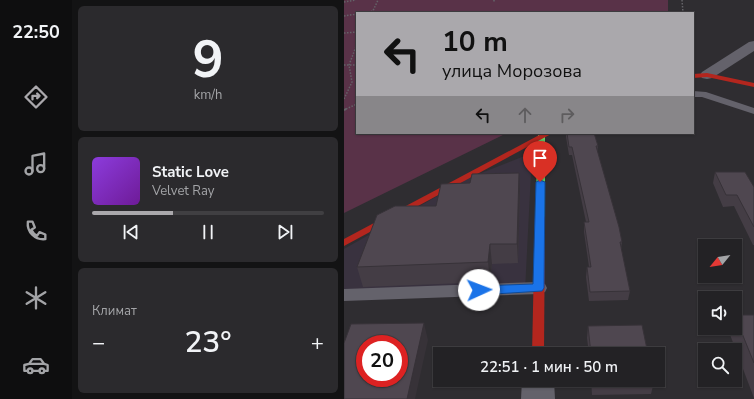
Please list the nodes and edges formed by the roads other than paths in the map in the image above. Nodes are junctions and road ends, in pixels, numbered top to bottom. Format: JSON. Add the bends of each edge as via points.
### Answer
{"nodes":[{"id":1,"x":754,"y":45,"type":"edge"},
{"id":2,"x":700,"y":76,"type":"edge"},
{"id":3,"x":754,"y":85,"type":"edge"},
{"id":4,"x":694,"y":94,"type":"edge"},
{"id":5,"x":754,"y":111,"type":"edge"},
{"id":6,"x":545,"y":135,"type":"edge"},
{"id":7,"x":344,"y":243,"type":"edge"},
{"id":8,"x":538,"y":288,"type":"junction"},
{"id":9,"x":344,"y":295,"type":"edge"},
{"id":10,"x":538,"y":347,"type":"edge"},
{"id":11,"x":538,"y":387,"type":"edge"},
{"id":12,"x":538,"y":399,"type":"edge"}],
"edges":[{"from":1,"to":2,"type":"street"},
{"from":2,"to":3,"type":"street"},
{"from":4,"to":5,"type":"lane","via":[[703,94]]},
{"from":6,"to":7,"type":"street"},
{"from":6,"to":8,"type":"street"},
{"from":8,"to":9,"type":"lane"},
{"from":8,"to":10,"type":"street"},
{"from":11,"to":12,"type":"street"}]}
